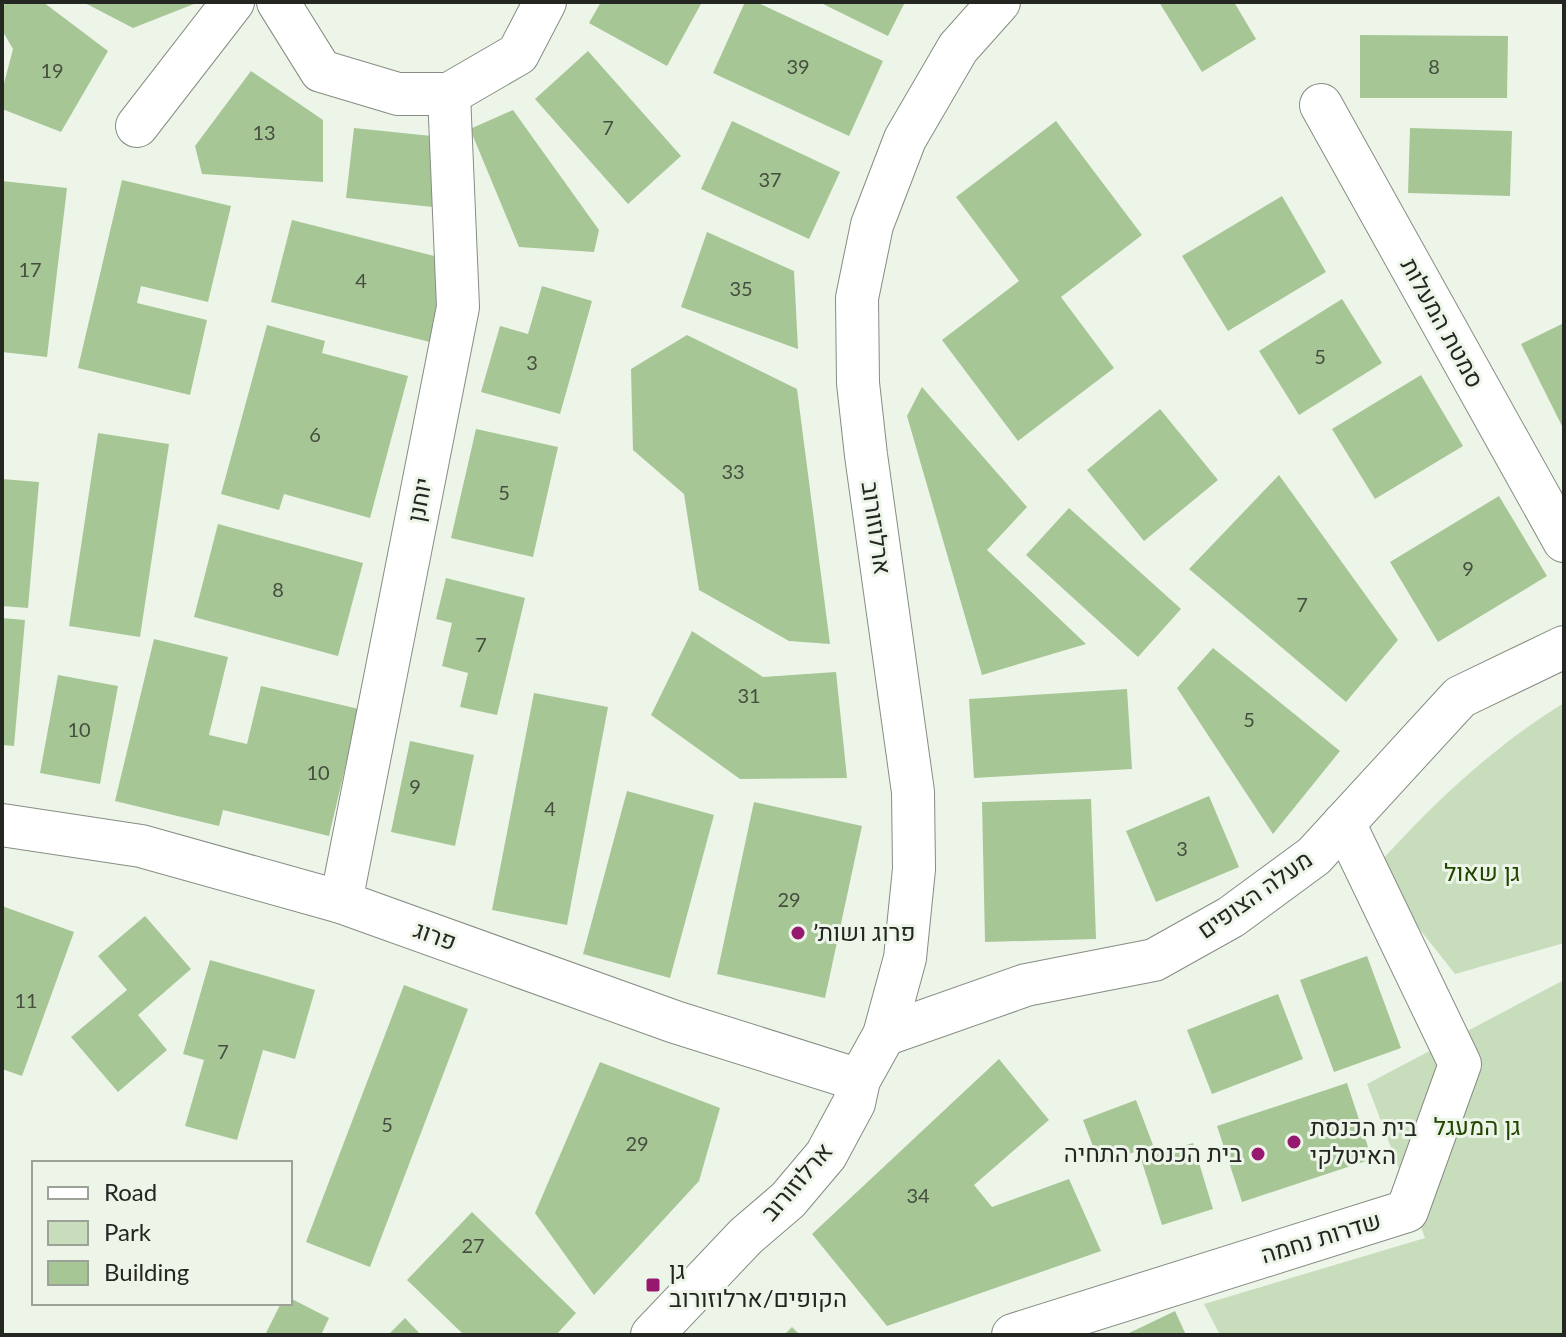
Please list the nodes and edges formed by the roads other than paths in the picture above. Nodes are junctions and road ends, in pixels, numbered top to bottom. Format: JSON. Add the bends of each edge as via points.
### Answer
{"nodes":[{"id":1,"x":233,"y":2,"type":"edge"},
{"id":2,"x":278,"y":2,"type":"edge"},
{"id":3,"x":545,"y":2,"type":"edge"},
{"id":4,"x":999,"y":2,"type":"edge"},
{"id":5,"x":449,"y":94,"type":"junction"},
{"id":6,"x":1321,"y":105,"type":"dead end"},
{"id":7,"x":137,"y":126,"type":"dead end"},
{"id":8,"x":1564,"y":541,"type":"edge"},
{"id":9,"x":1564,"y":647,"type":"edge"},
{"id":10,"x":1344,"y":823,"type":"junction"},
{"id":11,"x":2,"y":825,"type":"edge"},
{"id":12,"x":341,"y":902,"type":"junction"},
{"id":13,"x":884,"y":1035,"type":"junction"},
{"id":14,"x":859,"y":1080,"type":"junction"},
{"id":15,"x":652,"y":1335,"type":"edge"},
{"id":16,"x":1013,"y":1335,"type":"edge"}],
"edges":[{"from":1,"to":7,"type":"street"},
{"from":2,"to":5,"type":"street","via":[[321,71],[398,94]]},
{"from":3,"to":5,"type":"street","via":[[518,54]]},
{"from":4,"to":13,"type":"street","name":"ארלוזורוב","via":[[958,48],[905,139],[872,225],[857,298],[864,440],[913,792],[914,869],[905,958]]},
{"from":5,"to":12,"type":"street","name":"יוחנן","via":[[458,307]]},
{"from":6,"to":8,"type":"street","name":"סמטת המעלות"},
{"from":9,"to":10,"type":"street","name":"מעלה הצופים","via":[[1460,697]]},
{"from":10,"to":13,"type":"street","name":"מעלה הצופים","via":[[1314,856],[1231,917],[1154,960],[1026,985]]},
{"from":10,"to":16,"type":"street","name":"שדרות נחמה","via":[[1460,1064],[1407,1211]]},
{"from":11,"to":12,"type":"street","name":"פרוג","via":[[141,846]]},
{"from":12,"to":14,"type":"street","name":"פרוג","via":[[675,1022]]},
{"from":13,"to":14,"type":"street","name":"ארלוזורוב"},
{"from":14,"to":15,"type":"street","name":"ארלוזורוב","via":[[854,1103],[826,1155]]}]}
